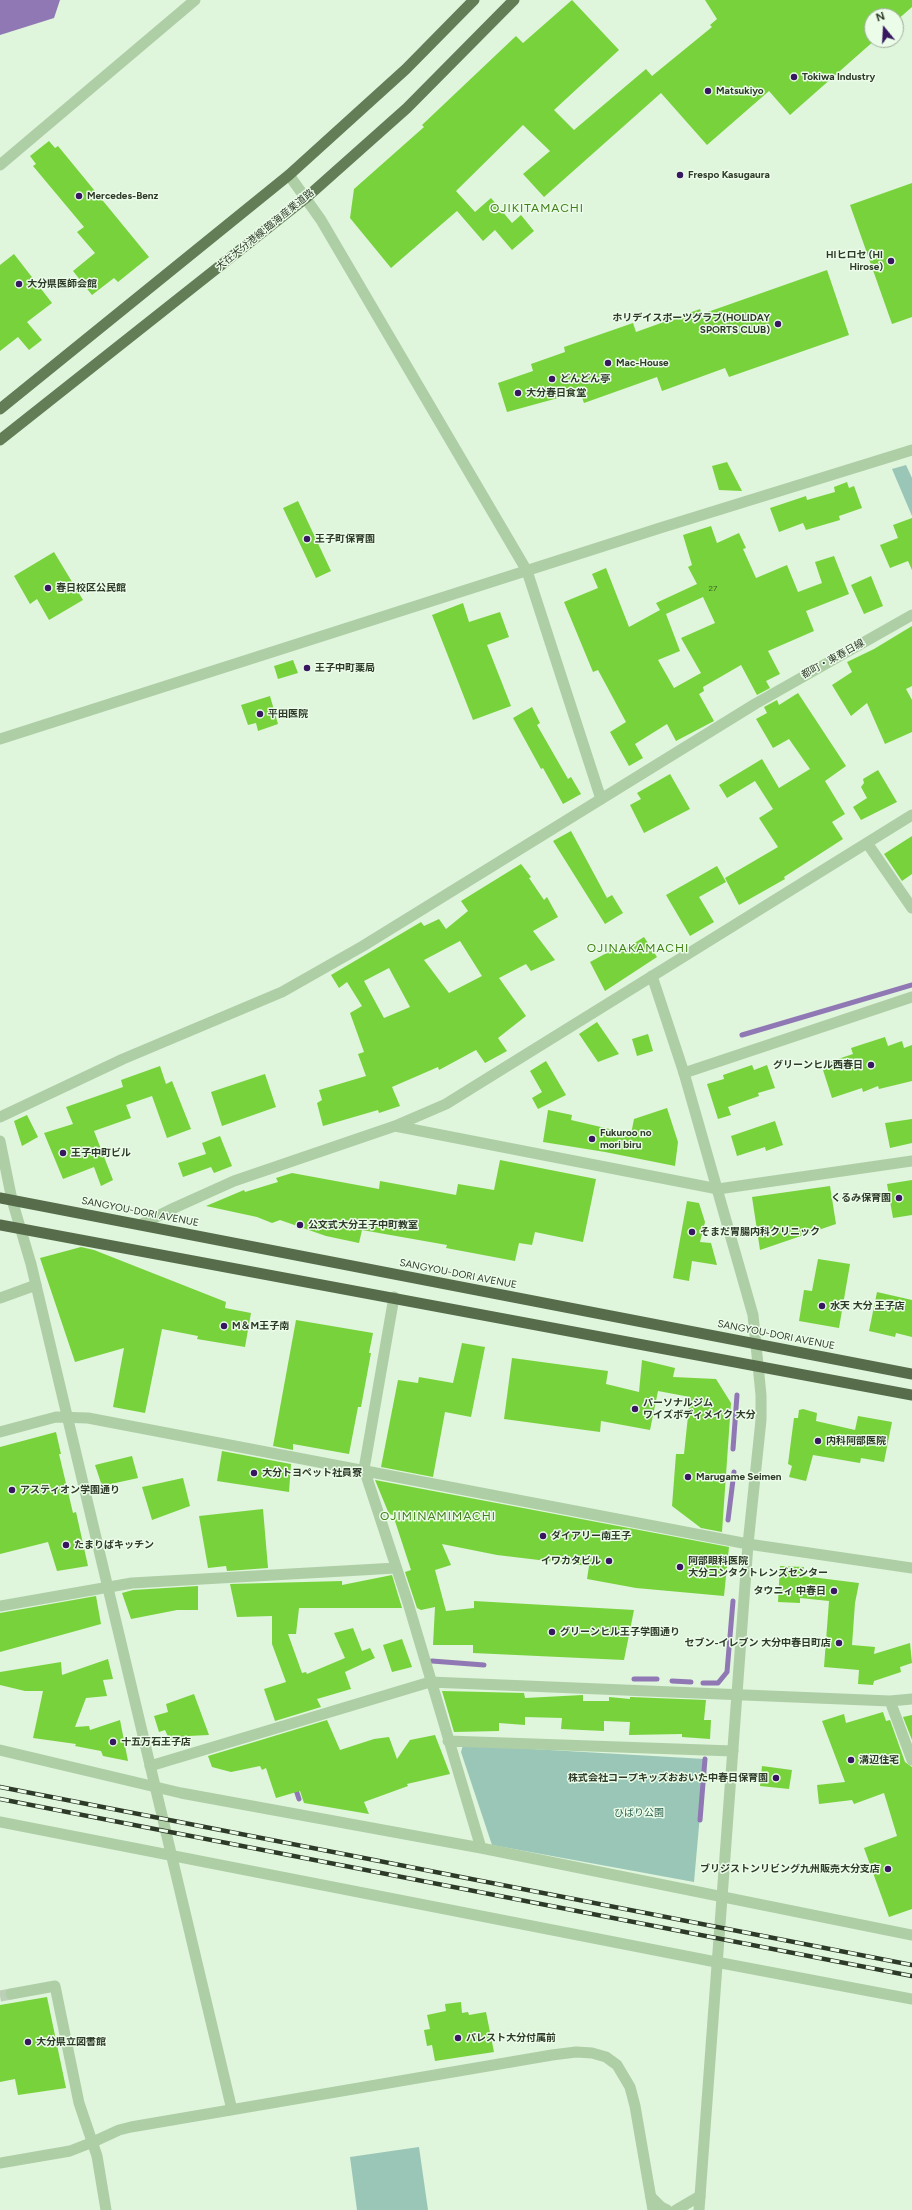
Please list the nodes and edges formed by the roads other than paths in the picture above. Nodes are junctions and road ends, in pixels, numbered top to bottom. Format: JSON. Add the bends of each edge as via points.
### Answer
{"nodes":[{"id":1,"x":195,"y":0,"type":"edge"},
{"id":2,"x":474,"y":0,"type":"edge"},
{"id":3,"x":514,"y":0,"type":"edge"},
{"id":4,"x":0,"y":165,"type":"edge"},
{"id":5,"x":290,"y":175,"type":"junction"},
{"id":6,"x":307,"y":197,"type":"junction"},
{"id":7,"x":0,"y":409,"type":"edge"},
{"id":8,"x":0,"y":440,"type":"edge"},
{"id":9,"x":912,"y":450,"type":"edge"},
{"id":10,"x":527,"y":571,"type":"junction"},
{"id":11,"x":912,"y":615,"type":"edge"},
{"id":12,"x":0,"y":740,"type":"edge"},
{"id":13,"x":601,"y":799,"type":"junction"},
{"id":14,"x":912,"y":815,"type":"edge"},
{"id":15,"x":867,"y":843,"type":"junction"},
{"id":16,"x":912,"y":908,"type":"edge"},
{"id":17,"x":652,"y":976,"type":"junction"},
{"id":18,"x":912,"y":997,"type":"edge"},
{"id":19,"x":684,"y":1073,"type":"junction"},
{"id":20,"x":0,"y":1117,"type":"edge"},
{"id":21,"x":395,"y":1126,"type":"junction"},
{"id":22,"x":0,"y":1141,"type":"edge"},
{"id":23,"x":912,"y":1161,"type":"edge"},
{"id":24,"x":718,"y":1189,"type":"junction"},
{"id":25,"x":0,"y":1198,"type":"edge"},
{"id":26,"x":12,"y":1200,"type":"junction"},
{"id":27,"x":142,"y":1224,"type":"junction"},
{"id":28,"x":0,"y":1225,"type":"edge"},
{"id":29,"x":21,"y":1230,"type":"junction"},
{"id":30,"x":36,"y":1285,"type":"junction"},
{"id":31,"x":394,"y":1297,"type":"junction"},
{"id":32,"x":0,"y":1298,"type":"edge"},
{"id":33,"x":757,"y":1344,"type":"junction"},
{"id":34,"x":759,"y":1367,"type":"junction"},
{"id":35,"x":912,"y":1374,"type":"edge"},
{"id":36,"x":912,"y":1395,"type":"edge"},
{"id":37,"x":66,"y":1416,"type":"junction"},
{"id":38,"x":0,"y":1432,"type":"edge"},
{"id":39,"x":364,"y":1469,"type":"junction"},
{"id":40,"x":748,"y":1544,"type":"junction"},
{"id":41,"x":396,"y":1568,"type":"junction"},
{"id":42,"x":912,"y":1568,"type":"edge"},
{"id":43,"x":107,"y":1588,"type":"junction"},
{"id":44,"x":0,"y":1606,"type":"edge"},
{"id":45,"x":430,"y":1682,"type":"junction"},
{"id":46,"x":737,"y":1695,"type":"junction"},
{"id":47,"x":912,"y":1699,"type":"edge"},
{"id":48,"x":890,"y":1701,"type":"junction"},
{"id":49,"x":448,"y":1741,"type":"junction"},
{"id":50,"x":0,"y":1750,"type":"edge"},
{"id":51,"x":733,"y":1751,"type":"junction"},
{"id":52,"x":912,"y":1760,"type":"edge"},
{"id":53,"x":150,"y":1766,"type":"junction"},
{"id":54,"x":155,"y":1787,"type":"junction"},
{"id":55,"x":0,"y":1822,"type":"edge"},
{"id":56,"x":481,"y":1848,"type":"junction"},
{"id":57,"x":171,"y":1855,"type":"junction"},
{"id":58,"x":721,"y":1897,"type":"junction"},
{"id":59,"x":912,"y":1935,"type":"edge"},
{"id":60,"x":716,"y":1962,"type":"junction"},
{"id":61,"x":11,"y":1994,"type":"tunnel mouth"},
{"id":62,"x":912,"y":1999,"type":"edge"},
{"id":63,"x":232,"y":2110,"type":"junction"},
{"id":64,"x":93,"y":2142,"type":"junction"},
{"id":65,"x":0,"y":2163,"type":"edge"},
{"id":66,"x":700,"y":2196,"type":"junction"},
{"id":67,"x":651,"y":2197,"type":"junction"},
{"id":68,"x":106,"y":2210,"type":"edge"},
{"id":69,"x":653,"y":2210,"type":"edge"},
{"id":70,"x":667,"y":2210,"type":"edge"},
{"id":71,"x":676,"y":2210,"type":"edge"},
{"id":72,"x":699,"y":2210,"type":"edge"}],
"edges":[{"from":1,"to":4,"type":"street"},
{"from":2,"to":5,"type":"main road","via":[[406,69]]},
{"from":3,"to":6,"type":"main road","name":"大在大分港線;臨海産業道路","via":[[407,108]]},
{"from":5,"to":6,"type":"street"},
{"from":5,"to":7,"type":"main road"},
{"from":6,"to":8,"type":"main road","name":"大在大分港線;臨海産業道路"},
{"from":6,"to":10,"type":"street"},
{"from":9,"to":10,"type":"street"},
{"from":10,"to":12,"type":"street"},
{"from":10,"to":13,"type":"street"},
{"from":11,"to":13,"type":"street","name":"都町・東春日線","via":[[755,704]]},
{"from":13,"to":20,"type":"street","name":"都町・東春日線","via":[[363,946],[282,992],[123,1059]]},
{"from":14,"to":15,"type":"street"},
{"from":15,"to":16,"type":"street"},
{"from":15,"to":17,"type":"street"},
{"from":17,"to":19,"type":"street"},
{"from":17,"to":21,"type":"street","via":[[446,1104]]},
{"from":18,"to":19,"type":"street"},
{"from":19,"to":24,"type":"street"},
{"from":21,"to":24,"type":"street"},
{"from":21,"to":27,"type":"street","via":[[234,1182]]},
{"from":22,"to":26,"type":"street"},
{"from":23,"to":24,"type":"street"},
{"from":24,"to":33,"type":"street","via":[[753,1315]]},
{"from":25,"to":26,"type":"highway","name":"SANGYOU-DORI AVENUE"},
{"from":26,"to":27,"type":"highway","name":"SANGYOU-DORI AVENUE"},
{"from":26,"to":29,"type":"street"},
{"from":27,"to":33,"type":"highway","name":"SANGYOU-DORI AVENUE"},
{"from":28,"to":29,"type":"highway"},
{"from":29,"to":30,"type":"street"},
{"from":29,"to":31,"type":"highway"},
{"from":30,"to":32,"type":"street"},
{"from":30,"to":37,"type":"street"},
{"from":31,"to":34,"type":"highway"},
{"from":31,"to":39,"type":"street"},
{"from":33,"to":34,"type":"street"},
{"from":33,"to":35,"type":"highway","name":"SANGYOU-DORI AVENUE"},
{"from":34,"to":36,"type":"highway"},
{"from":34,"to":40,"type":"street","via":[[761,1420]]},
{"from":37,"to":38,"type":"street"},
{"from":37,"to":39,"type":"street"},
{"from":37,"to":43,"type":"street"},
{"from":39,"to":40,"type":"street"},
{"from":39,"to":41,"type":"street"},
{"from":40,"to":42,"type":"street"},
{"from":40,"to":46,"type":"street"},
{"from":41,"to":43,"type":"street","via":[[132,1583]]},
{"from":41,"to":45,"type":"street"},
{"from":43,"to":44,"type":"street"},
{"from":43,"to":53,"type":"street"},
{"from":45,"to":46,"type":"street"},
{"from":45,"to":49,"type":"street"},
{"from":45,"to":53,"type":"street"},
{"from":46,"to":48,"type":"street"},
{"from":46,"to":51,"type":"street"},
{"from":47,"to":48,"type":"street"},
{"from":48,"to":52,"type":"street"},
{"from":49,"to":51,"type":"street"},
{"from":49,"to":56,"type":"street"},
{"from":50,"to":54,"type":"street"},
{"from":51,"to":58,"type":"street"},
{"from":53,"to":54,"type":"street"},
{"from":54,"to":56,"type":"street"},
{"from":54,"to":57,"type":"street"},
{"from":55,"to":57,"type":"street"},
{"from":56,"to":58,"type":"street"},
{"from":57,"to":60,"type":"street"},
{"from":57,"to":63,"type":"street"},
{"from":58,"to":59,"type":"street"},
{"from":58,"to":60,"type":"street"},
{"from":60,"to":62,"type":"street"},
{"from":60,"to":66,"type":"street"},
{"from":61,"to":64,"type":"street","via":[[55,1986],[78,2103]]},
{"from":63,"to":64,"type":"street","via":[[118,2130]]},
{"from":63,"to":67,"type":"street","via":[[552,2055],[592,2053],[606,2057],[617,2065],[630,2087]]},
{"from":64,"to":65,"type":"street","via":[[70,2151]]},
{"from":64,"to":68,"type":"street"},
{"from":66,"to":71,"type":"street"},
{"from":66,"to":72,"type":"street"},
{"from":67,"to":69,"type":"street"},
{"from":67,"to":70,"type":"street"}]}
